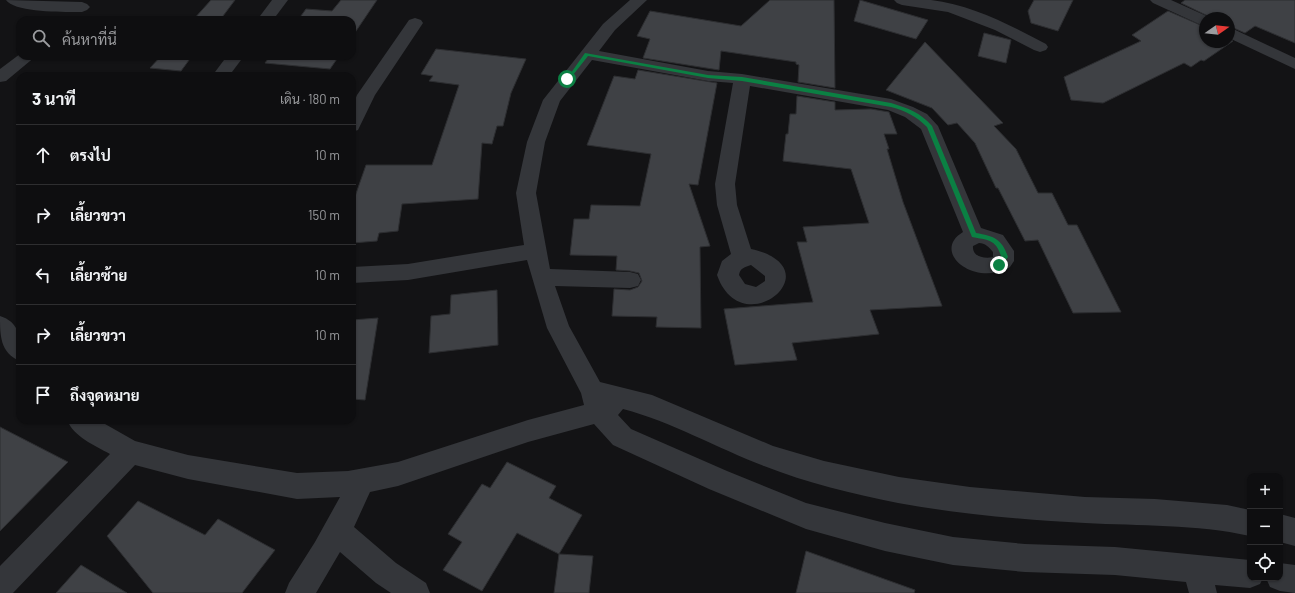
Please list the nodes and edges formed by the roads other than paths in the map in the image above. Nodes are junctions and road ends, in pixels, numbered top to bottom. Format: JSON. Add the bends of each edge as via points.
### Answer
{"nodes":[{"id":1,"x":14,"y":0,"type":"edge"},
{"id":2,"x":280,"y":0,"type":"edge"},
{"id":3,"x":639,"y":0,"type":"edge"},
{"id":4,"x":902,"y":0,"type":"edge"},
{"id":5,"x":1158,"y":0,"type":"edge"},
{"id":6,"x":86,"y":4,"type":"edge"},
{"id":7,"x":74,"y":16,"type":"edge"},
{"id":8,"x":268,"y":16,"type":"edge"},
{"id":9,"x":1199,"y":18,"type":"edge"},
{"id":10,"x":415,"y":23,"type":"dead end"},
{"id":11,"x":1235,"y":35,"type":"edge"},
{"id":12,"x":1040,"y":47,"type":"dead end"},
{"id":13,"x":587,"y":54,"type":"junction"},
{"id":14,"x":23,"y":60,"type":"edge"},
{"id":15,"x":233,"y":60,"type":"edge"},
{"id":16,"x":1295,"y":64,"type":"edge"},
{"id":17,"x":223,"y":72,"type":"edge"},
{"id":18,"x":0,"y":77,"type":"edge"},
{"id":19,"x":742,"y":79,"type":"junction"},
{"id":20,"x":356,"y":117,"type":"edge"},
{"id":21,"x":974,"y":235,"type":"dead end"},
{"id":22,"x":535,"y":252,"type":"junction"},
{"id":23,"x":743,"y":258,"type":"dead end"},
{"id":24,"x":356,"y":275,"type":"edge"},
{"id":25,"x":541,"y":277,"type":"junction"},
{"id":26,"x":630,"y":280,"type":"dead end"},
{"id":27,"x":592,"y":394,"type":"junction"},
{"id":28,"x":84,"y":424,"type":"edge"},
{"id":29,"x":130,"y":452,"type":"junction"},
{"id":30,"x":362,"y":481,"type":"junction"},
{"id":31,"x":1247,"y":522,"type":"edge"},
{"id":32,"x":1283,"y":529,"type":"edge"},
{"id":33,"x":338,"y":532,"type":"junction"},
{"id":34,"x":1295,"y":532,"type":"edge"},
{"id":35,"x":1247,"y":574,"type":"edge"},
{"id":36,"x":1283,"y":577,"type":"edge"},
{"id":37,"x":1295,"y":579,"type":"edge"},
{"id":38,"x":1200,"y":582,"type":"edge"},
{"id":39,"x":0,"y":586,"type":"edge"},
{"id":40,"x":299,"y":593,"type":"edge"},
{"id":41,"x":416,"y":593,"type":"edge"}],
"edges":[{"from":1,"to":6,"type":"street","via":[[54,8]]},
{"from":2,"to":8,"type":"street"},
{"from":3,"to":13,"type":"street","via":[[609,27]]},
{"from":4,"to":12,"type":"street","via":[[966,13]]},
{"from":5,"to":9,"type":"street"},
{"from":6,"to":7,"type":"street"},
{"from":10,"to":20,"type":"street","via":[[366,95]]},
{"from":11,"to":16,"type":"street"},
{"from":13,"to":19,"type":"street","via":[[708,76]]},
{"from":13,"to":22,"type":"street","via":[[552,100],[536,142],[526,193]]},
{"from":14,"to":18,"type":"street"},
{"from":15,"to":17,"type":"street"},
{"from":19,"to":21,"type":"street","via":[[891,105],[918,115],[929,126]]},
{"from":19,"to":23,"type":"street","via":[[725,184],[727,205]]},
{"from":22,"to":24,"type":"street","via":[[408,272]]},
{"from":22,"to":25,"type":"street"},
{"from":25,"to":26,"type":"street"},
{"from":25,"to":27,"type":"street","via":[[558,328]]},
{"from":27,"to":30,"type":"street","via":[[528,431],[398,474]]},
{"from":27,"to":31,"type":"street","via":[[652,406],[771,457],[824,473],[899,490],[970,500],[1085,510],[1155,512]]},
{"from":27,"to":38,"type":"street","via":[[622,437],[806,516],[885,537],[953,551],[1025,558],[1115,561]]},
{"from":28,"to":29,"type":"street"},
{"from":29,"to":30,"type":"street","via":[[188,467],[297,486]]},
{"from":29,"to":39,"type":"street"},
{"from":30,"to":33,"type":"street"},
{"from":32,"to":34,"type":"street"},
{"from":33,"to":40,"type":"street"},
{"from":33,"to":41,"type":"street","via":[[386,573]]},
{"from":35,"to":38,"type":"street"},
{"from":36,"to":37,"type":"street"}]}
